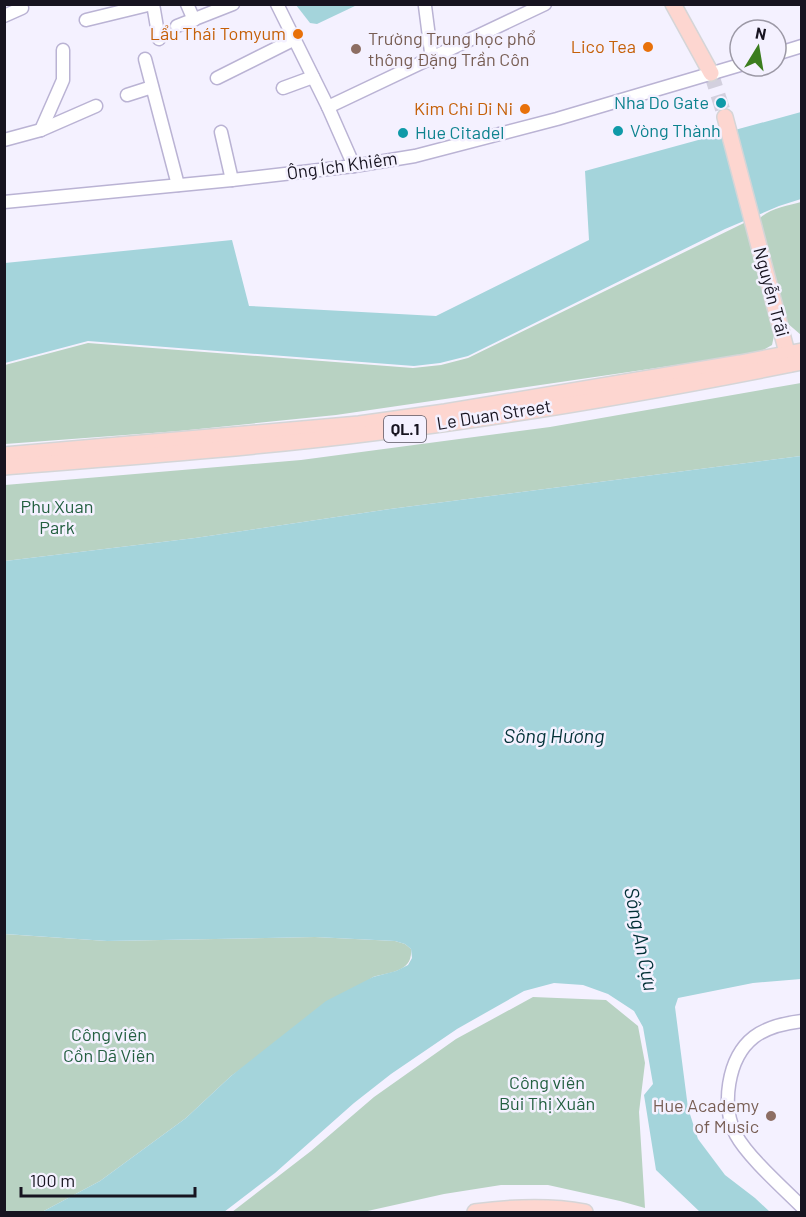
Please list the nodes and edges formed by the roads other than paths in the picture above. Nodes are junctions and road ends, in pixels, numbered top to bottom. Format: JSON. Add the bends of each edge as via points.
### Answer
{"nodes":[{"id":1,"x":152,"y":4,"type":"edge"},
{"id":2,"x":187,"y":4,"type":"edge"},
{"id":3,"x":233,"y":4,"type":"edge"},
{"id":4,"x":278,"y":4,"type":"edge"},
{"id":5,"x":544,"y":4,"type":"edge"},
{"id":6,"x":673,"y":4,"type":"edge"},
{"id":7,"x":425,"y":6,"type":"edge"},
{"id":8,"x":22,"y":8,"type":"dead end"},
{"id":9,"x":4,"y":16,"type":"edge"},
{"id":10,"x":86,"y":20,"type":"dead end"},
{"id":11,"x":194,"y":20,"type":"junction"},
{"id":12,"x":177,"y":26,"type":"dead end"},
{"id":13,"x":159,"y":39,"type":"dead end"},
{"id":14,"x":295,"y":39,"type":"junction"},
{"id":15,"x":63,"y":50,"type":"dead end"},
{"id":16,"x":145,"y":59,"type":"dead end"},
{"id":17,"x":432,"y":60,"type":"junction"},
{"id":18,"x":728,"y":68,"type":"edge"},
{"id":19,"x":711,"y":73,"type":"junction"},
{"id":20,"x":313,"y":77,"type":"junction"},
{"id":21,"x":217,"y":78,"type":"dead end"},
{"id":22,"x":152,"y":87,"type":"junction"},
{"id":23,"x":283,"y":88,"type":"dead end"},
{"id":24,"x":127,"y":95,"type":"dead end"},
{"id":25,"x":96,"y":106,"type":"dead end"},
{"id":26,"x":328,"y":107,"type":"junction"},
{"id":27,"x":725,"y":117,"type":"tunnel mouth"},
{"id":28,"x":41,"y":130,"type":"junction"},
{"id":29,"x":221,"y":132,"type":"dead end"},
{"id":30,"x":4,"y":141,"type":"edge"},
{"id":31,"x":354,"y":166,"type":"junction"},
{"id":32,"x":232,"y":180,"type":"junction"},
{"id":33,"x":178,"y":185,"type":"junction"},
{"id":34,"x":5,"y":201,"type":"edge"},
{"id":35,"x":795,"y":358,"type":"edge"},
{"id":36,"x":4,"y":455,"type":"edge"},
{"id":37,"x":4,"y":468,"type":"edge"},
{"id":38,"x":801,"y":1021,"type":"edge"},
{"id":39,"x":801,"y":1207,"type":"edge"},
{"id":40,"x":528,"y":1210,"type":"edge"},
{"id":41,"x":475,"y":1212,"type":"edge"},
{"id":42,"x":585,"y":1212,"type":"edge"}],
"edges":[{"from":1,"to":10,"type":"street"},
{"from":1,"to":13,"type":"street"},
{"from":2,"to":11,"type":"street"},
{"from":3,"to":11,"type":"street"},
{"from":4,"to":14,"type":"street"},
{"from":5,"to":17,"type":"street"},
{"from":6,"to":19,"type":"main road"},
{"from":7,"to":17,"type":"street"},
{"from":8,"to":9,"type":"street"},
{"from":11,"to":12,"type":"street"},
{"from":14,"to":20,"type":"street"},
{"from":14,"to":21,"type":"street"},
{"from":15,"to":28,"type":"street","via":[[63,80]]},
{"from":16,"to":22,"type":"street"},
{"from":17,"to":26,"type":"street"},
{"from":18,"to":19,"type":"street","name":"Ông Ích Khiêm"},
{"from":19,"to":31,"type":"street","name":"Ông Ích Khiêm","via":[[487,139]]},
{"from":20,"to":23,"type":"street"},
{"from":20,"to":26,"type":"street"},
{"from":22,"to":24,"type":"street"},
{"from":22,"to":33,"type":"street"},
{"from":25,"to":28,"type":"street"},
{"from":26,"to":31,"type":"street"},
{"from":27,"to":35,"type":"main road","name":"Nguyễn Trãi"},
{"from":28,"to":30,"type":"street"},
{"from":29,"to":32,"type":"street"},
{"from":31,"to":32,"type":"street","name":"Ông Ích Khiêm"},
{"from":32,"to":33,"type":"street","name":"Ông Ích Khiêm"},
{"from":33,"to":34,"type":"street","name":"Ông Ích Khiêm"},
{"from":35,"to":36,"type":"main road","name":"Le Duan Street","number":"QL.1","via":[[740,363],[359,424]]},
{"from":35,"to":37,"type":"main road","name":"Le Duan Street","number":"QL.1","via":[[705,382],[381,432]]},
{"from":38,"to":39,"type":"street","via":[[768,1029],[753,1038],[738,1058],[728,1103],[737,1136]]},
{"from":40,"to":41,"type":"main road"},
{"from":40,"to":42,"type":"main road","via":[[565,1208]]}]}
